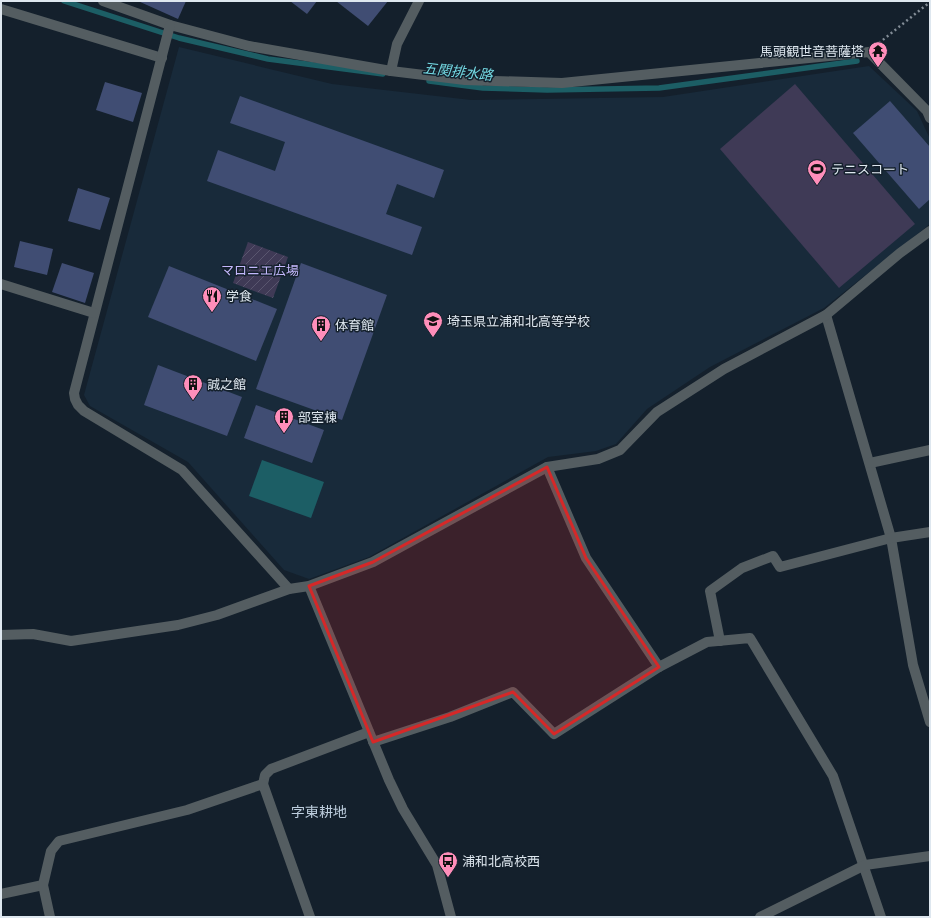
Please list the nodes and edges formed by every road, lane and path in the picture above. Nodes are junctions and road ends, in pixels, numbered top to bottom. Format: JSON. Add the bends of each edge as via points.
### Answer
{"nodes":[{"id":1,"x":103,"y":1,"type":"edge"},
{"id":2,"x":419,"y":1,"type":"edge"},
{"id":3,"x":930,"y":2,"type":"edge"},
{"id":4,"x":1,"y":8,"type":"edge"},
{"id":5,"x":170,"y":25,"type":"junction"},
{"id":6,"x":869,"y":52,"type":"junction"},
{"id":7,"x":162,"y":58,"type":"junction"},
{"id":8,"x":391,"y":70,"type":"junction"},
{"id":9,"x":930,"y":118,"type":"edge"},
{"id":10,"x":930,"y":231,"type":"edge"},
{"id":11,"x":1,"y":284,"type":"edge"},
{"id":12,"x":94,"y":313,"type":"junction"},
{"id":13,"x":826,"y":315,"type":"junction"},
{"id":14,"x":930,"y":450,"type":"edge"},
{"id":15,"x":870,"y":463,"type":"junction"},
{"id":16,"x":547,"y":466,"type":"junction"},
{"id":17,"x":930,"y":532,"type":"edge"},
{"id":18,"x":891,"y":538,"type":"junction"},
{"id":19,"x":309,"y":586,"type":"junction"},
{"id":20,"x":289,"y":589,"type":"junction"},
{"id":21,"x":1,"y":635,"type":"edge"},
{"id":22,"x":720,"y":641,"type":"junction"},
{"id":23,"x":659,"y":667,"type":"junction"},
{"id":24,"x":930,"y":722,"type":"edge"},
{"id":25,"x":369,"y":732,"type":"junction"},
{"id":26,"x":373,"y":742,"type":"junction"},
{"id":27,"x":263,"y":784,"type":"junction"},
{"id":28,"x":930,"y":856,"type":"edge"},
{"id":29,"x":864,"y":865,"type":"junction"},
{"id":30,"x":43,"y":885,"type":"junction"},
{"id":31,"x":1,"y":894,"type":"edge"},
{"id":32,"x":50,"y":917,"type":"edge"},
{"id":33,"x":310,"y":917,"type":"edge"},
{"id":34,"x":450,"y":917,"type":"edge"},
{"id":35,"x":760,"y":917,"type":"edge"},
{"id":36,"x":881,"y":917,"type":"edge"}],
"edges":[{"from":1,"to":5,"type":"street"},
{"from":2,"to":8,"type":"street","via":[[397,44]]},
{"from":3,"to":6,"type":"path"},
{"from":4,"to":7,"type":"street"},
{"from":5,"to":7,"type":"street"},
{"from":5,"to":8,"type":"street","via":[[249,46]]},
{"from":6,"to":8,"type":"street","via":[[562,83],[465,80]]},
{"from":6,"to":9,"type":"street","via":[[922,105]]},
{"from":7,"to":12,"type":"street"},
{"from":10,"to":13,"type":"street"},
{"from":11,"to":12,"type":"street"},
{"from":12,"to":20,"type":"street","via":[[74,400],[84,411],[182,470]]},
{"from":13,"to":15,"type":"street"},
{"from":13,"to":16,"type":"street","via":[[724,369],[657,412],[620,450],[598,458]]},
{"from":14,"to":15,"type":"street"},
{"from":15,"to":18,"type":"street"},
{"from":16,"to":19,"type":"street","via":[[373,562]]},
{"from":16,"to":23,"type":"street","via":[[586,558]]},
{"from":17,"to":18,"type":"street"},
{"from":18,"to":22,"type":"street","via":[[780,567],[773,556],[742,568],[710,591]]},
{"from":18,"to":24,"type":"street","via":[[914,665]]},
{"from":19,"to":20,"type":"street"},
{"from":19,"to":25,"type":"street"},
{"from":20,"to":21,"type":"street","via":[[198,621],[147,631],[71,641],[33,634]]},
{"from":22,"to":23,"type":"street","via":[[707,642]]},
{"from":22,"to":29,"type":"street","via":[[750,638],[833,776]]},
{"from":23,"to":26,"type":"street","via":[[554,734],[513,692],[450,717]]},
{"from":25,"to":26,"type":"street"},
{"from":25,"to":27,"type":"street","via":[[271,769],[265,775]]},
{"from":26,"to":34,"type":"street","via":[[403,809],[437,865]]},
{"from":27,"to":30,"type":"street","via":[[187,810],[59,841],[51,851]]},
{"from":27,"to":33,"type":"street"},
{"from":28,"to":29,"type":"street"},
{"from":29,"to":35,"type":"street"},
{"from":29,"to":36,"type":"street"},
{"from":30,"to":31,"type":"street"},
{"from":30,"to":32,"type":"street"}]}
